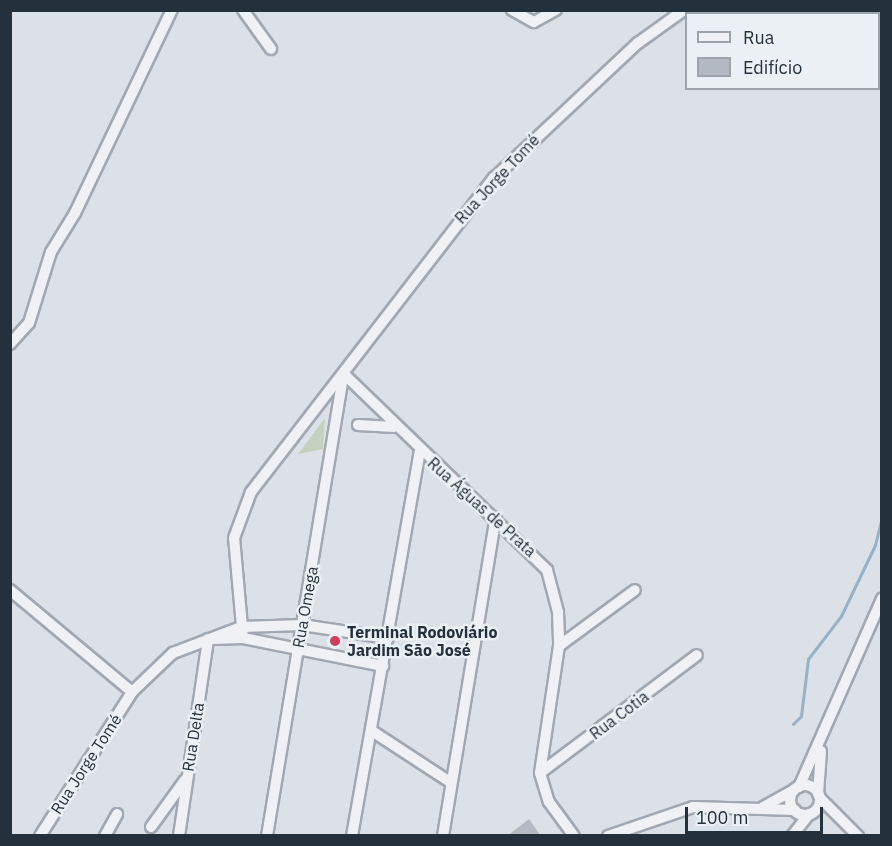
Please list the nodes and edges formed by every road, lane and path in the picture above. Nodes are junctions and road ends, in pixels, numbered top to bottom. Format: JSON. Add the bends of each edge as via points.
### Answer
{"nodes":[{"id":1,"x":172,"y":10,"type":"edge"},
{"id":2,"x":243,"y":10,"type":"edge"},
{"id":3,"x":512,"y":10,"type":"edge"},
{"id":4,"x":556,"y":10,"type":"edge"},
{"id":5,"x":684,"y":10,"type":"edge"},
{"id":6,"x":271,"y":49,"type":"dead end"},
{"id":7,"x":10,"y":345,"type":"edge"},
{"id":8,"x":343,"y":376,"type":"junction"},
{"id":9,"x":358,"y":424,"type":"dead end"},
{"id":10,"x":394,"y":427,"type":"junction"},
{"id":11,"x":420,"y":452,"type":"junction"},
{"id":12,"x":496,"y":517,"type":"junction"},
{"id":13,"x":10,"y":590,"type":"edge"},
{"id":14,"x":635,"y":590,"type":"dead end"},
{"id":15,"x":882,"y":599,"type":"edge"},
{"id":16,"x":302,"y":625,"type":"junction"},
{"id":17,"x":242,"y":633,"type":"junction"},
{"id":18,"x":388,"y":638,"type":"junction"},
{"id":19,"x":210,"y":639,"type":"junction"},
{"id":20,"x":559,"y":646,"type":"junction"},
{"id":21,"x":297,"y":650,"type":"junction"},
{"id":22,"x":698,"y":655,"type":"dead end"},
{"id":23,"x":383,"y":666,"type":"junction"},
{"id":24,"x":132,"y":692,"type":"junction"},
{"id":25,"x":372,"y":731,"type":"junction"},
{"id":26,"x":822,"y":739,"type":"junction"},
{"id":27,"x":540,"y":774,"type":"junction"},
{"id":28,"x":187,"y":777,"type":"junction"},
{"id":29,"x":450,"y":782,"type":"junction"},
{"id":30,"x":797,"y":788,"type":"junction"},
{"id":31,"x":819,"y":796,"type":"junction"},
{"id":32,"x":760,"y":808,"type":"junction"},
{"id":33,"x":804,"y":813,"type":"junction"},
{"id":34,"x":117,"y":814,"type":"dead end"},
{"id":35,"x":151,"y":827,"type":"dead end"},
{"id":36,"x":857,"y":835,"type":"edge"},
{"id":37,"x":40,"y":836,"type":"edge"},
{"id":38,"x":105,"y":836,"type":"edge"},
{"id":39,"x":179,"y":836,"type":"edge"},
{"id":40,"x":267,"y":836,"type":"edge"},
{"id":41,"x":352,"y":836,"type":"edge"},
{"id":42,"x":444,"y":836,"type":"edge"},
{"id":43,"x":574,"y":836,"type":"edge"},
{"id":44,"x":608,"y":836,"type":"edge"},
{"id":45,"x":791,"y":836,"type":"edge"}],
"edges":[{"from":1,"to":7,"type":"street","via":[[75,213],[51,252],[29,323]]},
{"from":2,"to":6,"type":"street"},
{"from":3,"to":4,"type":"street","via":[[534,21]]},
{"from":5,"to":8,"type":"street","name":"Rua Jorge Tomé","via":[[638,43],[494,178],[434,249]]},
{"from":8,"to":10,"type":"street","name":"Rua Águas de Prata"},
{"from":8,"to":16,"type":"street","name":"Rua Omega"},
{"from":8,"to":17,"type":"street","name":"Rua Jorge Tomé","via":[[251,492],[240,516],[234,553]]},
{"from":9,"to":10,"type":"street"},
{"from":10,"to":11,"type":"street","name":"Rua Águas de Prata"},
{"from":11,"to":12,"type":"street","name":"Rua Águas de Prata"},
{"from":11,"to":18,"type":"street"},
{"from":12,"to":20,"type":"street","name":"Rua Águas de Prata","via":[[547,570],[557,605]]},
{"from":12,"to":29,"type":"street"},
{"from":13,"to":24,"type":"street"},
{"from":14,"to":20,"type":"street"},
{"from":15,"to":26,"type":"street"},
{"from":16,"to":17,"type":"street"},
{"from":16,"to":18,"type":"street"},
{"from":16,"to":21,"type":"street","name":"Rua Omega"},
{"from":17,"to":19,"type":"street","name":"Rua Jorge Tomé"},
{"from":17,"to":21,"type":"street"},
{"from":18,"to":23,"type":"street"},
{"from":19,"to":24,"type":"street","name":"Rua Jorge Tomé","via":[[173,652]]},
{"from":19,"to":28,"type":"street","name":"Rua Delta"},
{"from":20,"to":27,"type":"street","name":"Rua Águas de Prata"},
{"from":21,"to":23,"type":"street"},
{"from":21,"to":40,"type":"street","name":"Rua Omega"},
{"from":22,"to":27,"type":"street","name":"Rua Cotia"},
{"from":23,"to":25,"type":"street"},
{"from":24,"to":37,"type":"street","name":"Rua Jorge Tomé"},
{"from":25,"to":29,"type":"street"},
{"from":25,"to":41,"type":"street"},
{"from":26,"to":30,"type":"street"},
{"from":26,"to":31,"type":"street"},
{"from":27,"to":43,"type":"street","name":"Rua Águas de Prata","via":[[549,802]]},
{"from":28,"to":35,"type":"street"},
{"from":28,"to":39,"type":"street","name":"Rua Delta"},
{"from":29,"to":42,"type":"street"},
{"from":30,"to":31,"type":"street","via":[[812,787]]},
{"from":30,"to":32,"type":"street"},
{"from":30,"to":33,"type":"street"},
{"from":31,"to":33,"type":"street"},
{"from":31,"to":36,"type":"street"},
{"from":32,"to":33,"type":"street"},
{"from":32,"to":44,"type":"street","via":[[693,807]]},
{"from":33,"to":36,"type":"street"},
{"from":33,"to":45,"type":"street"},
{"from":34,"to":38,"type":"street"}]}
